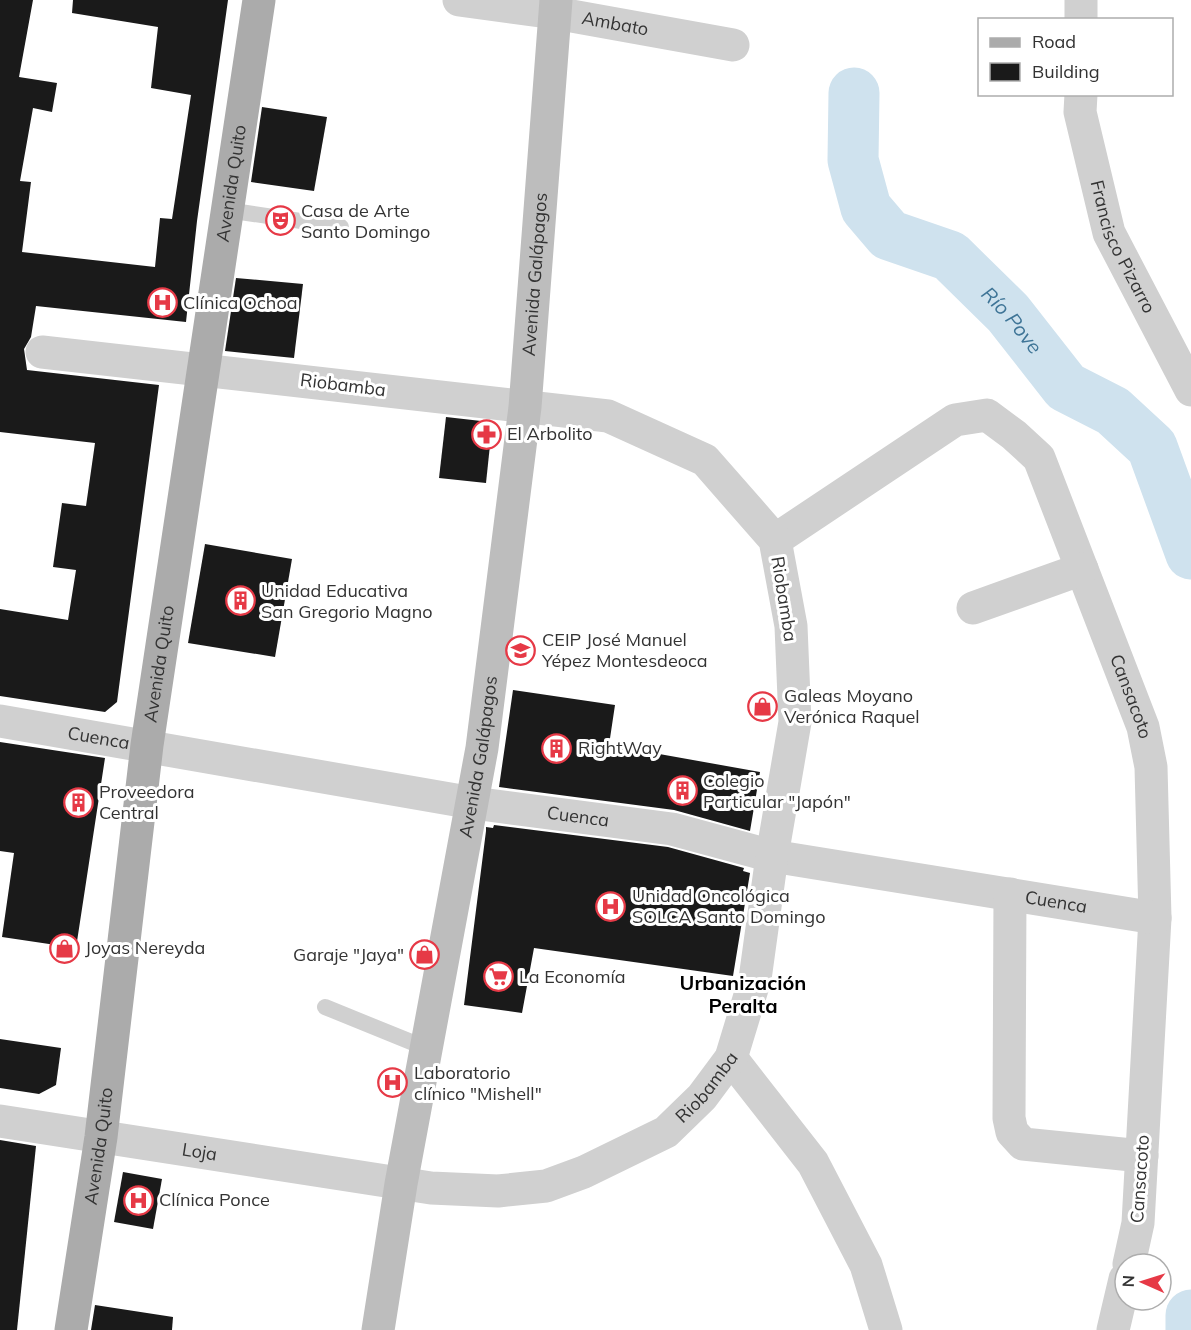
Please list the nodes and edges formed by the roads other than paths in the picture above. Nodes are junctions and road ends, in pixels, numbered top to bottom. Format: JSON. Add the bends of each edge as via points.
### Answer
{"nodes":[{"id":1,"x":260,"y":0,"type":"edge"},
{"id":2,"x":459,"y":0,"type":"edge"},
{"id":3,"x":1082,"y":0,"type":"edge"},
{"id":4,"x":556,"y":7,"type":"edge"},
{"id":5,"x":1081,"y":18,"type":"edge"},
{"id":6,"x":733,"y":45,"type":"dead end"},
{"id":7,"x":1081,"y":96,"type":"edge"},
{"id":8,"x":227,"y":210,"type":"junction"},
{"id":9,"x":341,"y":227,"type":"dead end"},
{"id":10,"x":42,"y":352,"type":"dead end"},
{"id":11,"x":202,"y":368,"type":"junction"},
{"id":12,"x":1191,"y":390,"type":"edge"},
{"id":13,"x":525,"y":408,"type":"junction"},
{"id":14,"x":775,"y":540,"type":"junction"},
{"id":15,"x":1082,"y":569,"type":"junction"},
{"id":16,"x":973,"y":608,"type":"dead end"},
{"id":17,"x":0,"y":721,"type":"edge"},
{"id":18,"x":147,"y":745,"type":"junction"},
{"id":19,"x":473,"y":803,"type":"junction"},
{"id":20,"x":772,"y":856,"type":"junction"},
{"id":21,"x":1010,"y":894,"type":"junction"},
{"id":22,"x":1155,"y":918,"type":"junction"},
{"id":23,"x":325,"y":1007,"type":"dead end"},
{"id":24,"x":426,"y":1048,"type":"junction"},
{"id":25,"x":731,"y":1058,"type":"junction"},
{"id":26,"x":0,"y":1122,"type":"edge"},
{"id":27,"x":101,"y":1137,"type":"junction"},
{"id":28,"x":1142,"y":1156,"type":"junction"},
{"id":29,"x":401,"y":1184,"type":"junction"},
{"id":30,"x":1132,"y":1252,"type":"edge"},
{"id":31,"x":1117,"y":1312,"type":"edge"},
{"id":32,"x":71,"y":1330,"type":"edge"},
{"id":33,"x":378,"y":1330,"type":"edge"},
{"id":34,"x":886,"y":1330,"type":"edge"},
{"id":35,"x":1113,"y":1330,"type":"edge"}],
"edges":[{"from":1,"to":8,"type":"main road","name":"Avenida Quito"},
{"from":2,"to":4,"type":"street","name":"Ambato"},
{"from":3,"to":5,"type":"street"},
{"from":4,"to":6,"type":"street","name":"Ambato"},
{"from":4,"to":13,"type":"street","name":"Avenida Galápagos"},
{"from":7,"to":12,"type":"street","name":"Francisco Pizarro","via":[[1080,112],[1109,233]]},
{"from":8,"to":9,"type":"lane"},
{"from":8,"to":11,"type":"main road","name":"Avenida Quito"},
{"from":10,"to":11,"type":"street","name":"Riobamba"},
{"from":11,"to":13,"type":"street","name":"Riobamba"},
{"from":11,"to":18,"type":"main road","name":"Avenida Quito"},
{"from":13,"to":14,"type":"street","name":"Riobamba","via":[[608,416],[705,460]]},
{"from":13,"to":19,"type":"street","name":"Avenida Galápagos"},
{"from":14,"to":15,"type":"street","name":"Cansacoto","via":[[955,420],[987,415],[1039,458]]},
{"from":14,"to":20,"type":"street","name":"Riobamba","via":[[791,626],[795,722]]},
{"from":15,"to":16,"type":"street"},
{"from":15,"to":22,"type":"street","name":"Cansacoto","via":[[1143,727],[1151,767]]},
{"from":17,"to":18,"type":"street","name":"Cuenca"},
{"from":18,"to":19,"type":"street","name":"Cuenca"},
{"from":18,"to":27,"type":"main road","name":"Avenida Quito"},
{"from":19,"to":20,"type":"street","name":"Cuenca","via":[[672,829]]},
{"from":19,"to":24,"type":"street","name":"Avenida Galápagos"},
{"from":20,"to":21,"type":"street","name":"Cuenca"},
{"from":20,"to":25,"type":"street","name":"Riobamba","via":[[755,979]]},
{"from":21,"to":22,"type":"street","name":"Cuenca"},
{"from":21,"to":28,"type":"street","via":[[1012,1132],[1023,1143]]},
{"from":22,"to":28,"type":"street","name":"Cansacoto"},
{"from":23,"to":24,"type":"lane"},
{"from":24,"to":29,"type":"street","name":"Avenida Galápagos"},
{"from":25,"to":29,"type":"street","name":"Riobamba","via":[[702,1097],[666,1132],[584,1172],[546,1186],[498,1191]]},
{"from":25,"to":34,"type":"street","via":[[813,1163],[866,1264]]},
{"from":26,"to":27,"type":"street","name":"Loja"},
{"from":27,"to":29,"type":"street","name":"Loja"},
{"from":27,"to":32,"type":"main road","name":"Avenida Quito"},
{"from":28,"to":30,"type":"street","name":"Cansacoto","via":[[1138,1223]]},
{"from":29,"to":33,"type":"street","name":"Avenida Galápagos"},
{"from":31,"to":35,"type":"street"}]}
